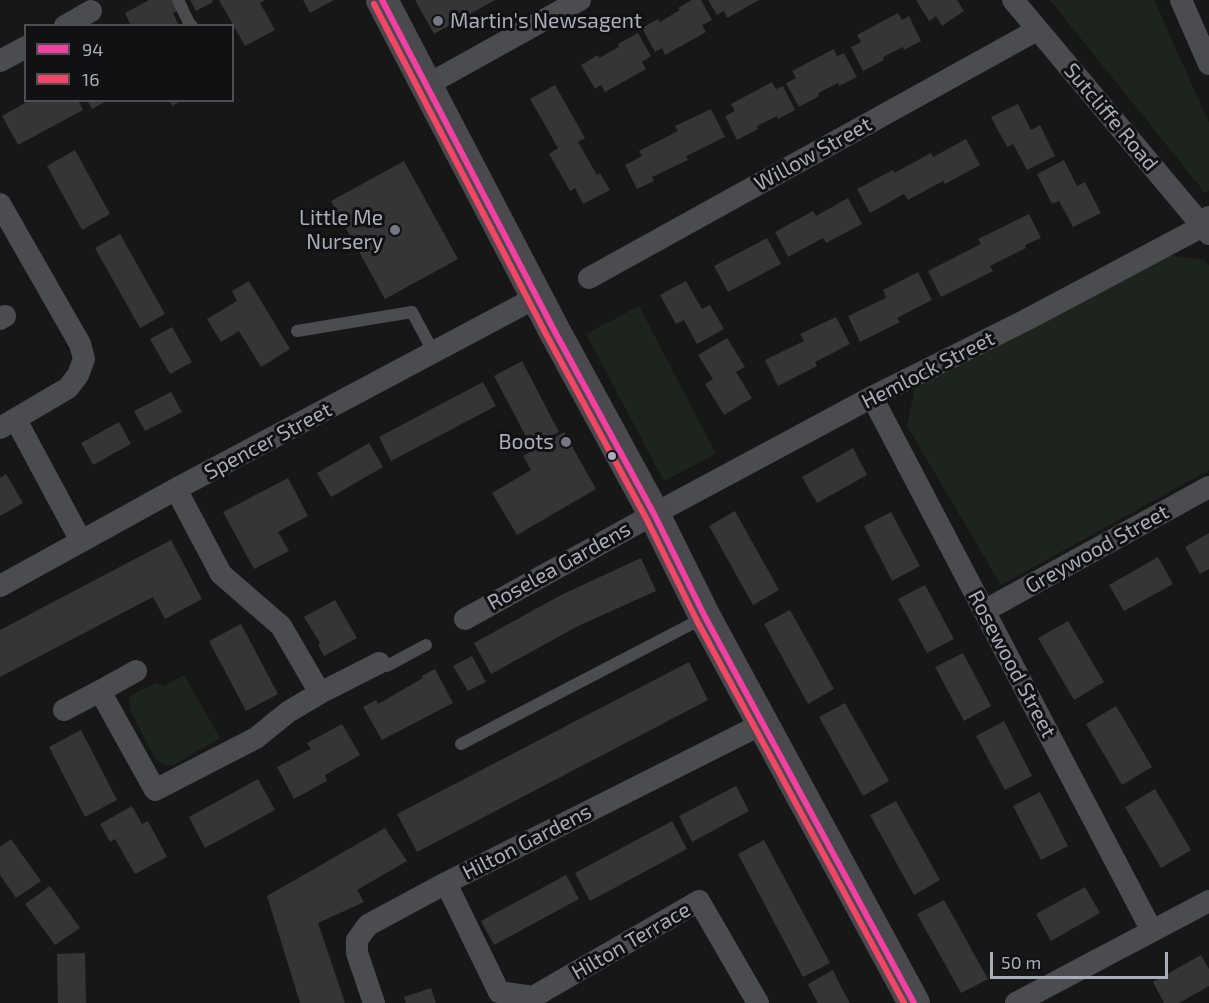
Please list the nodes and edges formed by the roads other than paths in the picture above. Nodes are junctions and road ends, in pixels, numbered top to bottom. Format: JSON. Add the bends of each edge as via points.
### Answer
{"nodes":[{"id":1,"x":178,"y":0,"type":"edge"},
{"id":2,"x":381,"y":0,"type":"edge"},
{"id":3,"x":580,"y":0,"type":"edge"},
{"id":4,"x":1013,"y":0,"type":"edge"},
{"id":5,"x":1181,"y":0,"type":"edge"},
{"id":6,"x":91,"y":11,"type":"dead end"},
{"id":7,"x":68,"y":24,"type":"edge"},
{"id":8,"x":191,"y":24,"type":"edge"},
{"id":9,"x":1037,"y":30,"type":"junction"},
{"id":10,"x":24,"y":48,"type":"edge"},
{"id":11,"x":0,"y":62,"type":"edge"},
{"id":12,"x":1209,"y":64,"type":"edge"},
{"id":13,"x":427,"y":85,"type":"junction"},
{"id":14,"x":0,"y":204,"type":"edge"},
{"id":15,"x":1207,"y":226,"type":"edge"},
{"id":16,"x":589,"y":278,"type":"dead end"},
{"id":17,"x":537,"y":297,"type":"junction"},
{"id":18,"x":297,"y":331,"type":"dead end"},
{"id":19,"x":434,"y":353,"type":"junction"},
{"id":20,"x":872,"y":397,"type":"junction"},
{"id":21,"x":8,"y":424,"type":"edge"},
{"id":22,"x":1209,"y":487,"type":"edge"},
{"id":23,"x":176,"y":489,"type":"junction"},
{"id":24,"x":654,"y":514,"type":"junction"},
{"id":25,"x":81,"y":541,"type":"junction"},
{"id":26,"x":0,"y":586,"type":"edge"},
{"id":27,"x":984,"y":611,"type":"junction"},
{"id":28,"x":705,"y":617,"type":"junction"},
{"id":29,"x":465,"y":619,"type":"dead end"},
{"id":30,"x":426,"y":645,"type":"dead end"},
{"id":31,"x":379,"y":663,"type":"joint"},
{"id":32,"x":136,"y":670,"type":"dead end"},
{"id":33,"x":100,"y":691,"type":"junction"},
{"id":34,"x":320,"y":693,"type":"junction"},
{"id":35,"x":64,"y":710,"type":"dead end"},
{"id":36,"x":762,"y":724,"type":"junction"},
{"id":37,"x":461,"y":744,"type":"dead end"},
{"id":38,"x":447,"y":883,"type":"junction"},
{"id":39,"x":1209,"y":901,"type":"edge"},
{"id":40,"x":1152,"y":931,"type":"junction"},
{"id":41,"x":374,"y":1003,"type":"edge"},
{"id":42,"x":758,"y":1003,"type":"edge"},
{"id":43,"x":914,"y":1003,"type":"edge"},
{"id":44,"x":1016,"y":1003,"type":"edge"}],
"edges":[{"from":1,"to":8,"type":"lane"},
{"from":2,"to":13,"type":"street"},
{"from":3,"to":13,"type":"street"},
{"from":4,"to":9,"type":"street","name":"Sutcliffe Road"},
{"from":5,"to":12,"type":"street"},
{"from":6,"to":7,"type":"street"},
{"from":9,"to":15,"type":"street","name":"Sutcliffe Road"},
{"from":9,"to":16,"type":"street","name":"Willow Street"},
{"from":10,"to":11,"type":"street"},
{"from":13,"to":17,"type":"street"},
{"from":14,"to":21,"type":"street","via":[[80,344],[84,359],[68,388]]},
{"from":15,"to":20,"type":"street","name":"Hemlock Street"},
{"from":17,"to":19,"type":"street","name":"Spencer Street"},
{"from":17,"to":24,"type":"street"},
{"from":18,"to":19,"type":"lane","via":[[412,312]]},
{"from":19,"to":23,"type":"street","name":"Spencer Street"},
{"from":20,"to":24,"type":"street","name":"Hemlock Street"},
{"from":20,"to":27,"type":"street","name":"Rosewood Street"},
{"from":21,"to":25,"type":"street"},
{"from":22,"to":27,"type":"street","name":"Greywood Street"},
{"from":23,"to":25,"type":"street","name":"Spencer Street"},
{"from":23,"to":34,"type":"street","via":[[221,574],[281,626]]},
{"from":24,"to":28,"type":"street"},
{"from":24,"to":29,"type":"street","name":"Roselea Gardens"},
{"from":25,"to":26,"type":"street","name":"Spencer Street"},
{"from":27,"to":40,"type":"street","name":"Rosewood Street"},
{"from":28,"to":36,"type":"street"},
{"from":28,"to":37,"type":"lane"},
{"from":30,"to":31,"type":"lane","via":[[387,666]]},
{"from":31,"to":34,"type":"street"},
{"from":32,"to":33,"type":"street"},
{"from":33,"to":34,"type":"street","via":[[155,790],[256,738]]},
{"from":33,"to":35,"type":"street"},
{"from":36,"to":38,"type":"street","name":"Hilton Gardens"},
{"from":36,"to":43,"type":"street"},
{"from":38,"to":41,"type":"street","name":"Hilton Gardens","via":[[368,925],[357,940],[357,953]]},
{"from":38,"to":42,"type":"street","name":"Hilton Terrace","via":[[499,992],[533,997],[699,901]]},
{"from":39,"to":40,"type":"street"},
{"from":40,"to":44,"type":"street"}]}
